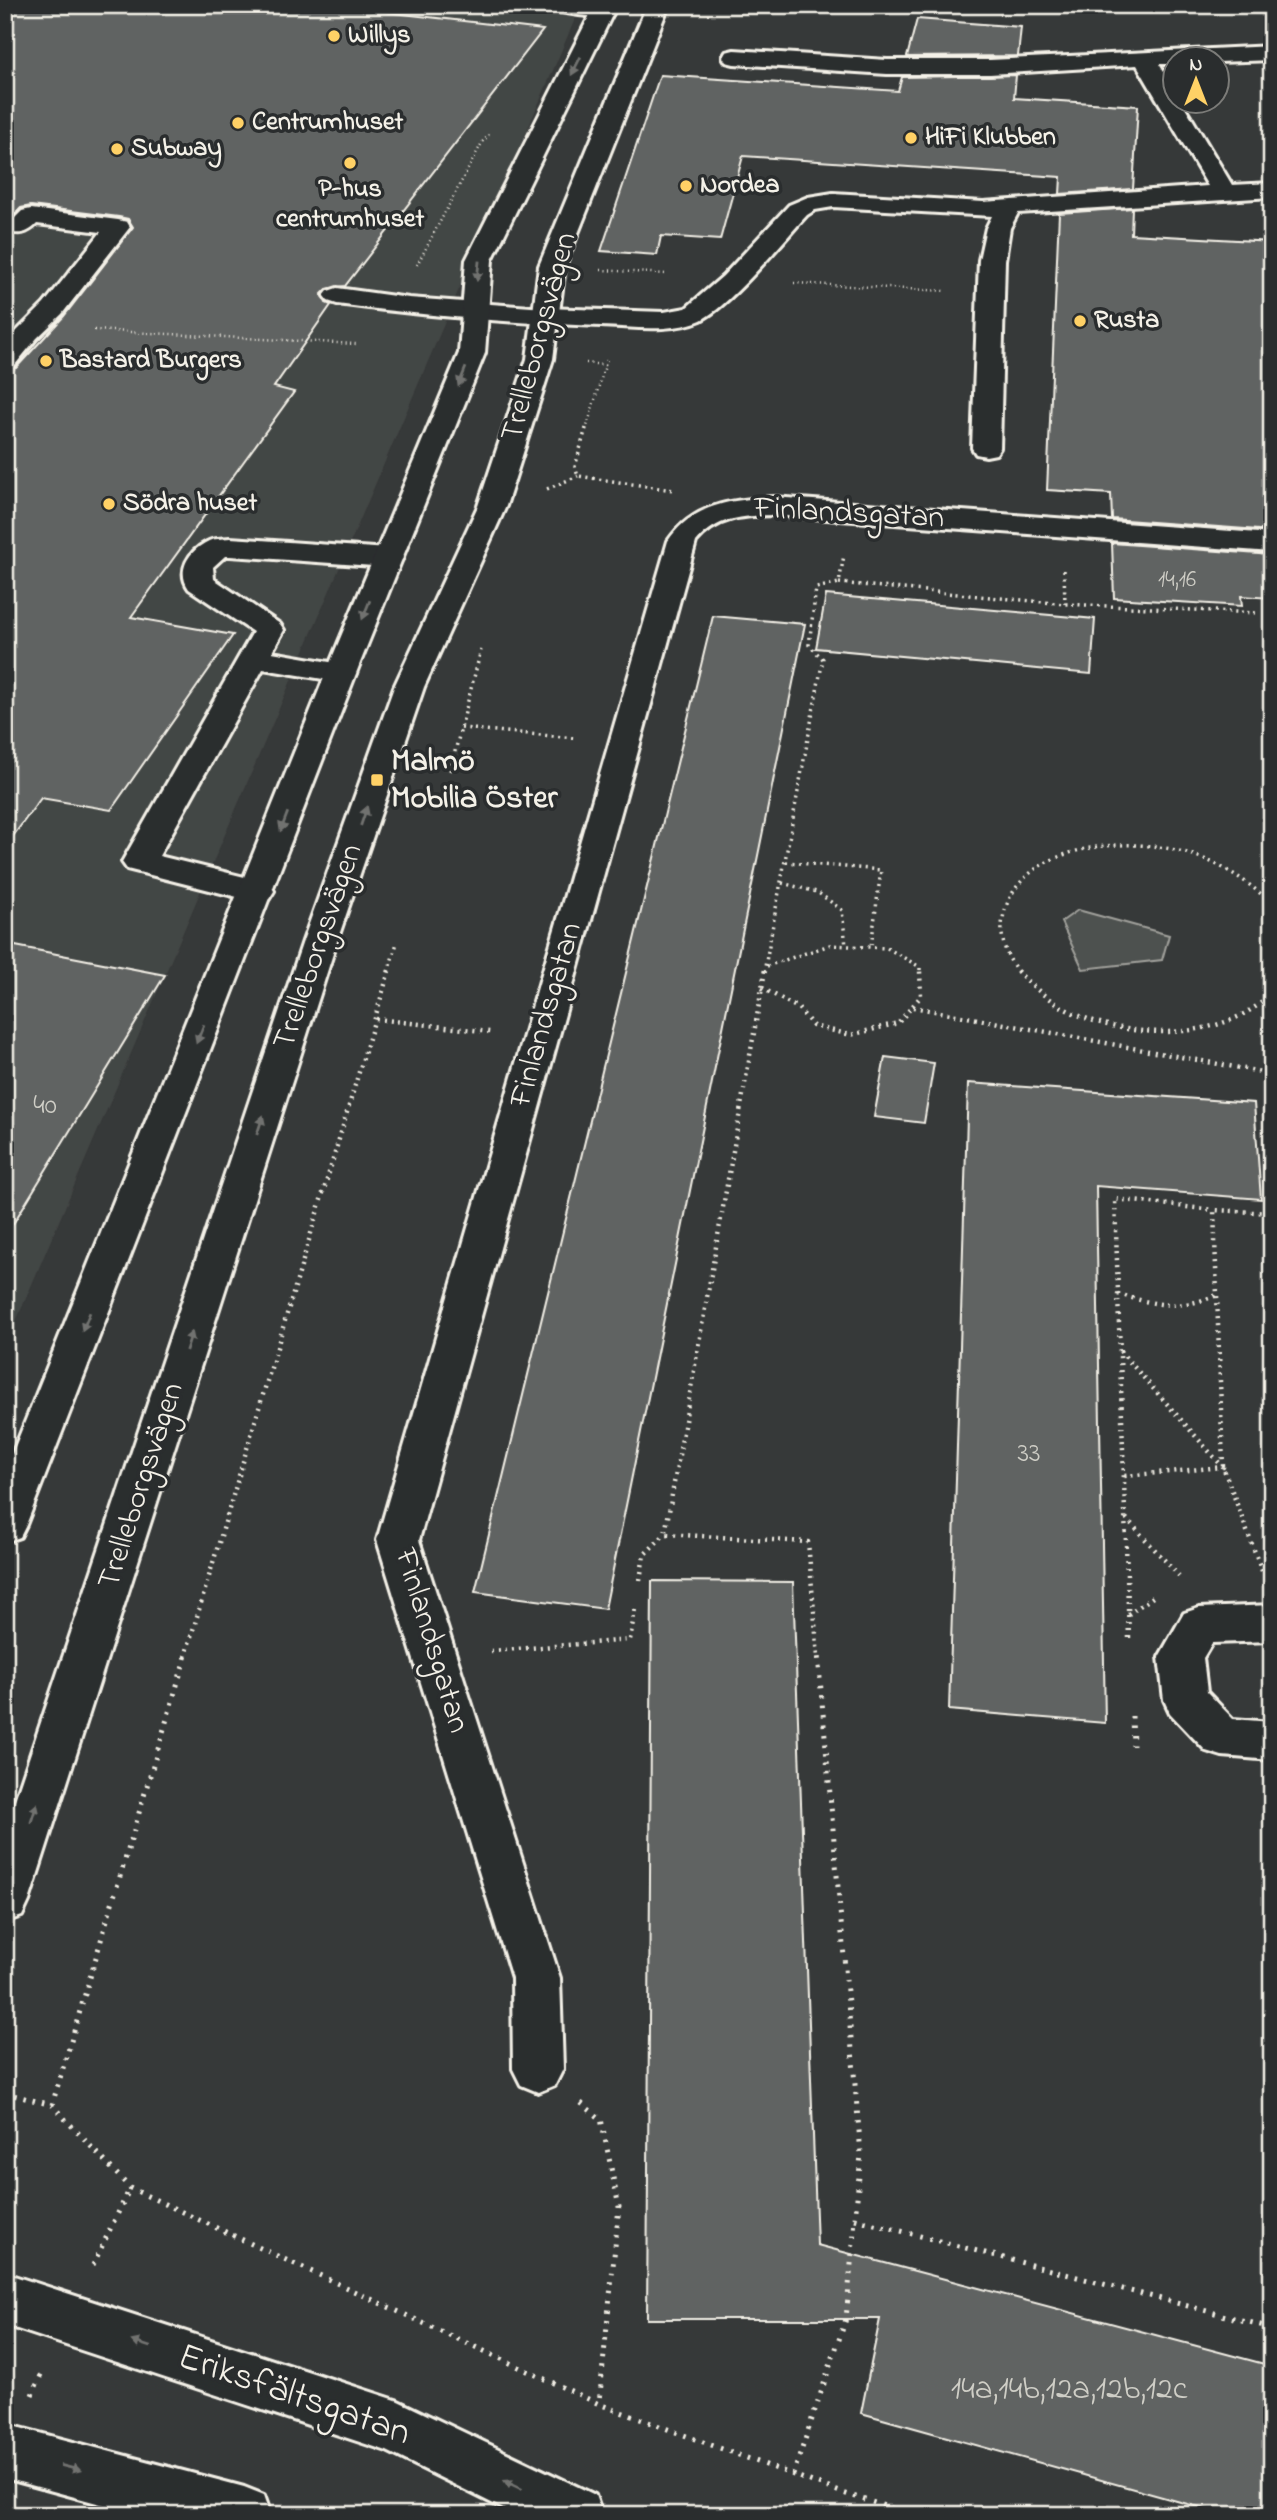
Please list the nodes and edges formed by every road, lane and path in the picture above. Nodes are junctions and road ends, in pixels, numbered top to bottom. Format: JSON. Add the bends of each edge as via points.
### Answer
{"nodes":[{"id":1,"x":561,"y":5,"type":"edge"},
{"id":2,"x":658,"y":5,"type":"edge"},
{"id":3,"x":605,"y":8,"type":"edge"},
{"id":4,"x":1272,"y":53,"type":"edge"},
{"id":5,"x":734,"y":57,"type":"dead end"},
{"id":6,"x":1143,"y":58,"type":"junction"},
{"id":7,"x":1272,"y":190,"type":"edge"},
{"id":8,"x":1223,"y":192,"type":"junction"},
{"id":9,"x":1008,"y":208,"type":"junction"},
{"id":10,"x":5,"y":225,"type":"edge"},
{"id":11,"x":337,"y":296,"type":"dead end"},
{"id":12,"x":474,"y":311,"type":"junction"},
{"id":13,"x":545,"y":316,"type":"junction"},
{"id":14,"x":34,"y":327,"type":"junction"},
{"id":15,"x":366,"y":345,"type":"dead end"},
{"id":16,"x":5,"y":360,"type":"edge"},
{"id":17,"x":986,"y":448,"type":"dead end"},
{"id":18,"x":852,"y":512,"type":"junction"},
{"id":19,"x":1272,"y":543,"type":"edge"},
{"id":20,"x":388,"y":558,"type":"junction"},
{"id":21,"x":839,"y":583,"type":"junction"},
{"id":22,"x":1257,"y":613,"type":"dead end"},
{"id":23,"x":253,"y":659,"type":"junction"},
{"id":24,"x":341,"y":673,"type":"junction"},
{"id":25,"x":461,"y":728,"type":"dead end"},
{"id":26,"x":625,"y":743,"type":"junction"},
{"id":27,"x":786,"y":862,"type":"junction"},
{"id":28,"x":782,"y":883,"type":"junction"},
{"id":29,"x":257,"y":891,"type":"junction"},
{"id":30,"x":1272,"y":904,"type":"edge"},
{"id":31,"x":397,"y":943,"type":"dead end"},
{"id":32,"x":846,"y":946,"type":"junction"},
{"id":33,"x":871,"y":947,"type":"junction"},
{"id":34,"x":766,"y":966,"type":"junction"},
{"id":35,"x":762,"y":988,"type":"junction"},
{"id":36,"x":1272,"y":993,"type":"edge"},
{"id":37,"x":912,"y":1007,"type":"junction"},
{"id":38,"x":376,"y":1019,"type":"junction"},
{"id":39,"x":541,"y":1037,"type":"junction"},
{"id":40,"x":1272,"y":1074,"type":"edge"},
{"id":41,"x":1214,"y":1210,"type":"junction"},
{"id":42,"x":1272,"y":1213,"type":"edge"},
{"id":43,"x":1118,"y":1294,"type":"junction"},
{"id":44,"x":1217,"y":1296,"type":"junction"},
{"id":45,"x":1120,"y":1350,"type":"junction"},
{"id":46,"x":1223,"y":1467,"type":"junction"},
{"id":47,"x":1124,"y":1476,"type":"junction"},
{"id":48,"x":1125,"y":1518,"type":"junction"},
{"id":49,"x":5,"y":1525,"type":"edge"},
{"id":50,"x":665,"y":1534,"type":"junction"},
{"id":51,"x":1181,"y":1578,"type":"dead end"},
{"id":52,"x":640,"y":1580,"type":"dead end"},
{"id":53,"x":1265,"y":1580,"type":"dead end"},
{"id":54,"x":635,"y":1609,"type":"dead end"},
{"id":55,"x":1272,"y":1623,"type":"edge"},
{"id":56,"x":1129,"y":1640,"type":"dead end"},
{"id":57,"x":434,"y":1655,"type":"junction"},
{"id":58,"x":1132,"y":1706,"type":"dead end"},
{"id":59,"x":1272,"y":1741,"type":"edge"},
{"id":60,"x":1133,"y":1745,"type":"dead end"},
{"id":61,"x":5,"y":1901,"type":"edge"},
{"id":62,"x":538,"y":2069,"type":"joint"},
{"id":63,"x":5,"y":2093,"type":"edge"},
{"id":64,"x":52,"y":2105,"type":"junction"},
{"id":65,"x":855,"y":2219,"type":"junction"},
{"id":66,"x":5,"y":2299,"type":"edge"},
{"id":67,"x":1272,"y":2328,"type":"edge"},
{"id":68,"x":599,"y":2404,"type":"junction"},
{"id":69,"x":5,"y":2451,"type":"edge"},
{"id":70,"x":793,"y":2475,"type":"junction"},
{"id":71,"x":244,"y":2515,"type":"edge"},
{"id":72,"x":575,"y":2515,"type":"edge"},
{"id":73,"x":913,"y":2515,"type":"edge"}],
"edges":[{"from":1,"to":3,"type":"main road"},
{"from":2,"to":13,"type":"main road","name":"Trelleborgsvägen","via":[[552,266]]},
{"from":3,"to":12,"type":"main road","name":"Trelleborgsvägen","one_way":true,"via":[[479,260]]},
{"from":4,"to":6,"type":"main road"},
{"from":5,"to":6,"type":"main road","via":[[912,67]]},
{"from":6,"to":8,"type":"main road"},
{"from":7,"to":8,"type":"main road"},
{"from":8,"to":9,"type":"main road"},
{"from":9,"to":13,"type":"main road","via":[[832,200],[808,204],[695,313],[664,320]]},
{"from":9,"to":17,"type":"main road","via":[[998,228],[992,260]]},
{"from":10,"to":14,"type":"main road","via":[[20,227],[32,216],[118,227]]},
{"from":11,"to":12,"type":"main road"},
{"from":12,"to":13,"type":"main road"},
{"from":12,"to":20,"type":"main road","name":"Trelleborgsvägen","one_way":true,"via":[[472,353]]},
{"from":61,"to":13,"type":"main road","name":"Trelleborgsvägen","one_way":true,"via":[[320,941],[409,687],[492,506],[540,359]]},
{"from":14,"to":15,"type":"path"},
{"from":14,"to":16,"type":"main road"},
{"from":18,"to":19,"type":"main road","name":"Finlandsgatan"},
{"from":18,"to":21,"type":"path"},
{"from":18,"to":26,"type":"main road","name":"Finlandsgatan","via":[[740,508],[710,514],[692,527],[682,541]]},
{"from":20,"to":23,"type":"main road","via":[[230,547],[207,555],[198,565],[199,583],[269,630]]},
{"from":20,"to":24,"type":"main road","name":"Trelleborgsvägen","one_way":true},
{"from":21,"to":22,"type":"path","via":[[1065,604]]},
{"from":21,"to":27,"type":"path","via":[[816,588],[809,645],[823,659]]},
{"from":23,"to":24,"type":"main road"},
{"from":23,"to":29,"type":"main road","via":[[139,862]]},
{"from":24,"to":29,"type":"main road","name":"Trelleborgsvägen","one_way":true},
{"from":25,"to":26,"type":"path"},
{"from":26,"to":39,"type":"main road","name":"Finlandsgatan"},
{"from":27,"to":28,"type":"path"},
{"from":27,"to":33,"type":"path","via":[[881,870]]},
{"from":28,"to":32,"type":"path","via":[[817,892],[842,910]]},
{"from":28,"to":34,"type":"path"},
{"from":29,"to":49,"type":"main road","name":"Trelleborgsvägen","one_way":true},
{"from":30,"to":36,"type":"path","via":[[1257,887],[1221,865],[1178,850],[1131,844],[1087,848],[1047,861],[1018,882],[1002,910],[1001,940],[1016,970],[1045,998],[1086,1019],[1134,1030],[1184,1031],[1229,1022]]},
{"from":31,"to":38,"type":"path"},
{"from":32,"to":33,"type":"path"},
{"from":32,"to":34,"type":"path","via":[[830,944]]},
{"from":33,"to":37,"type":"path","via":[[887,947],[920,967],[921,996]]},
{"from":34,"to":35,"type":"path"},
{"from":35,"to":37,"type":"path","via":[[798,1009],[813,1026],[851,1035],[898,1023]]},
{"from":35,"to":50,"type":"path"},
{"from":37,"to":40,"type":"path"},
{"from":38,"to":39,"type":"path"},
{"from":38,"to":64,"type":"path"},
{"from":39,"to":57,"type":"main road","name":"Finlandsgatan","via":[[398,1540]]},
{"from":41,"to":42,"type":"path"},
{"from":41,"to":43,"type":"path","via":[[1115,1199]]},
{"from":41,"to":44,"type":"path"},
{"from":43,"to":44,"type":"path","via":[[1161,1307],[1191,1307]]},
{"from":43,"to":45,"type":"path"},
{"from":44,"to":46,"type":"path"},
{"from":45,"to":46,"type":"path"},
{"from":45,"to":47,"type":"path"},
{"from":46,"to":47,"type":"path"},
{"from":46,"to":53,"type":"path"},
{"from":47,"to":48,"type":"path"},
{"from":48,"to":51,"type":"path"},
{"from":48,"to":56,"type":"path"},
{"from":50,"to":52,"type":"path","via":[[643,1555]]},
{"from":50,"to":65,"type":"path","via":[[808,1542],[861,2154]]},
{"from":54,"to":57,"type":"path","via":[[630,1640]]},
{"from":55,"to":59,"type":"main road","via":[[1199,1626],[1181,1657],[1186,1700],[1222,1737]]},
{"from":57,"to":62,"type":"main road","name":"Finlandsgatan","via":[[536,1978]]},
{"from":58,"to":60,"type":"path"},
{"from":62,"to":68,"type":"path","via":[[601,2119],[619,2207]]},
{"from":63,"to":64,"type":"path"},
{"from":64,"to":68,"type":"path","via":[[130,2188]]},
{"from":65,"to":67,"type":"path"},
{"from":65,"to":70,"type":"path","via":[[846,2319]]},
{"from":72,"to":66,"type":"main road","name":"Eriksfältsgatan","one_way":true,"via":[[396,2427]]},
{"from":68,"to":70,"type":"path"},
{"from":69,"to":71,"type":"main road","one_way":true},
{"from":70,"to":73,"type":"path"}]}
